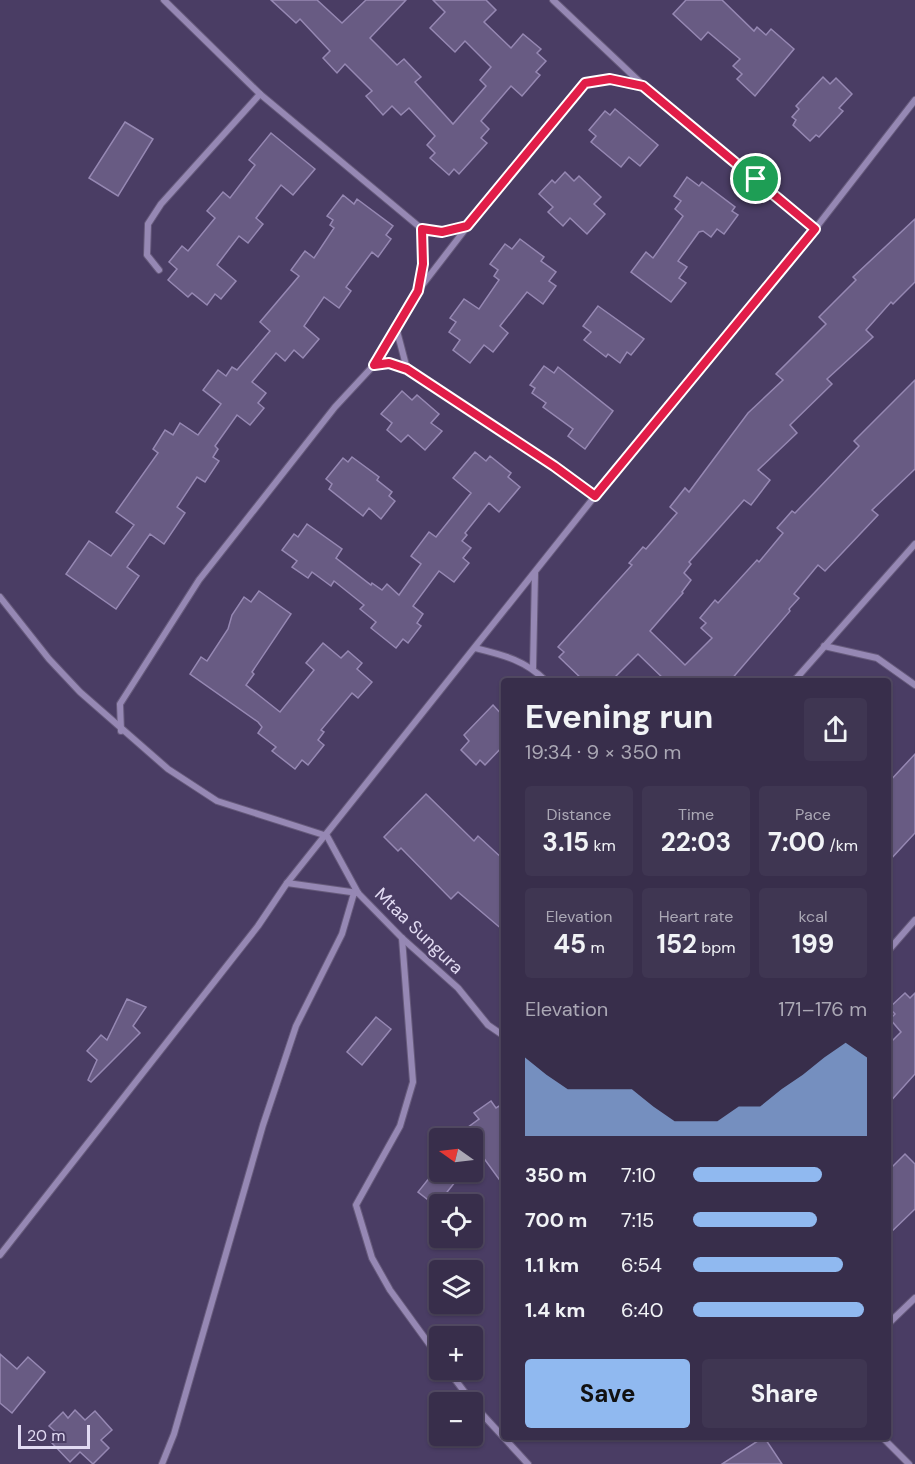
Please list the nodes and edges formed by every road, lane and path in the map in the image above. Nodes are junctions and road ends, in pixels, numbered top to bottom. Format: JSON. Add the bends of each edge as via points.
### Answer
{"nodes":[{"id":1,"x":164,"y":0,"type":"edge"},
{"id":2,"x":554,"y":0,"type":"edge"},
{"id":3,"x":643,"y":86,"type":"junction"},
{"id":4,"x":260,"y":94,"type":"junction"},
{"id":5,"x":915,"y":100,"type":"edge"},
{"id":6,"x":467,"y":226,"type":"junction"},
{"id":7,"x":422,"y":229,"type":"junction"},
{"id":8,"x":815,"y":229,"type":"junction"},
{"id":9,"x":159,"y":270,"type":"dead end"},
{"id":10,"x":418,"y":291,"type":"junction"},
{"id":11,"x":397,"y":331,"type":"junction"},
{"id":12,"x":374,"y":365,"type":"junction"},
{"id":13,"x":407,"y":369,"type":"junction"},
{"id":14,"x":595,"y":496,"type":"junction"},
{"id":15,"x":915,"y":544,"type":"edge"},
{"id":16,"x":535,"y":572,"type":"junction"},
{"id":17,"x":0,"y":597,"type":"edge"},
{"id":18,"x":824,"y":646,"type":"junction"},
{"id":19,"x":475,"y":648,"type":"junction"},
{"id":20,"x":533,"y":668,"type":"junction"},
{"id":21,"x":543,"y":678,"type":"edge"},
{"id":22,"x":797,"y":678,"type":"edge"},
{"id":23,"x":915,"y":685,"type":"edge"},
{"id":24,"x":121,"y":731,"type":"junction"},
{"id":25,"x":327,"y":836,"type":"junction"},
{"id":26,"x":287,"y":883,"type":"junction"},
{"id":27,"x":356,"y":893,"type":"junction"},
{"id":28,"x":915,"y":920,"type":"edge"},
{"id":29,"x":402,"y":938,"type":"junction"},
{"id":30,"x":891,"y":948,"type":"edge"},
{"id":31,"x":501,"y":1034,"type":"edge"},
{"id":32,"x":0,"y":1256,"type":"edge"},
{"id":33,"x":915,"y":1298,"type":"edge"},
{"id":34,"x":891,"y":1321,"type":"edge"},
{"id":35,"x":429,"y":1343,"type":"edge"},
{"id":36,"x":483,"y":1415,"type":"edge"},
{"id":37,"x":501,"y":1435,"type":"edge"},
{"id":38,"x":506,"y":1440,"type":"edge"},
{"id":39,"x":885,"y":1440,"type":"edge"},
{"id":40,"x":162,"y":1464,"type":"edge"},
{"id":41,"x":528,"y":1464,"type":"edge"},
{"id":42,"x":909,"y":1464,"type":"edge"}],
"edges":[{"from":1,"to":4,"type":"street"},
{"from":2,"to":3,"type":"street"},
{"from":3,"to":6,"type":"street","via":[[610,79],[585,83]]},
{"from":3,"to":8,"type":"street"},
{"from":4,"to":7,"type":"street"},
{"from":4,"to":9,"type":"street","via":[[161,204],[148,224],[147,255]]},
{"from":5,"to":8,"type":"street"},
{"from":6,"to":7,"type":"street","via":[[442,232]]},
{"from":6,"to":10,"type":"street"},
{"from":7,"to":10,"type":"street","via":[[423,264]]},
{"from":8,"to":14,"type":"street"},
{"from":10,"to":11,"type":"street"},
{"from":11,"to":12,"type":"street"},
{"from":11,"to":13,"type":"street"},
{"from":12,"to":13,"type":"street","via":[[389,363]]},
{"from":12,"to":24,"type":"street","via":[[335,407],[199,580],[120,704]]},
{"from":13,"to":14,"type":"street"},
{"from":14,"to":16,"type":"street"},
{"from":15,"to":18,"type":"street"},
{"from":16,"to":19,"type":"street"},
{"from":16,"to":20,"type":"street"},
{"from":17,"to":24,"type":"street","via":[[49,660]]},
{"from":18,"to":22,"type":"street"},
{"from":18,"to":23,"type":"street","via":[[877,658]]},
{"from":19,"to":20,"type":"street"},
{"from":19,"to":25,"type":"street"},
{"from":20,"to":21,"type":"street"},
{"from":24,"to":25,"type":"street","via":[[168,769],[217,801]]},
{"from":25,"to":26,"type":"street"},
{"from":25,"to":27,"type":"street","name":"Mtaa Sungura"},
{"from":26,"to":27,"type":"street"},
{"from":26,"to":32,"type":"street","via":[[258,926]]},
{"from":27,"to":29,"type":"street","name":"Mtaa Sungura"},
{"from":27,"to":40,"type":"street","via":[[342,934],[296,1026]]},
{"from":28,"to":30,"type":"street"},
{"from":29,"to":31,"type":"street","name":"Mtaa Sungura","via":[[458,988],[488,1025]]},
{"from":29,"to":35,"type":"street","via":[[413,1082],[400,1126],[356,1204],[372,1258]]},
{"from":33,"to":34,"type":"street"},
{"from":36,"to":37,"type":"street"},
{"from":38,"to":41,"type":"street"},
{"from":39,"to":42,"type":"street"}]}
